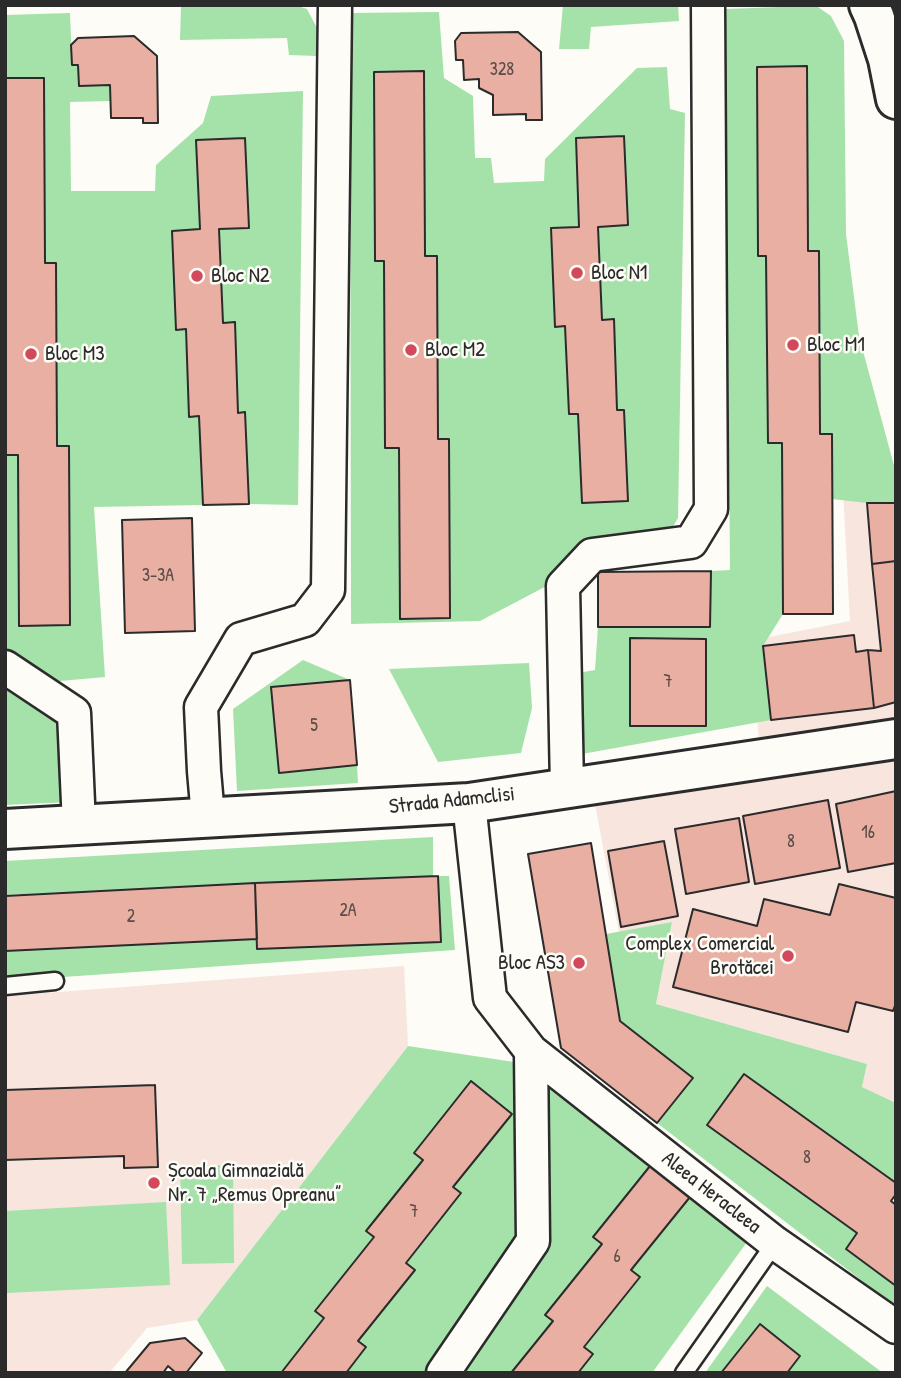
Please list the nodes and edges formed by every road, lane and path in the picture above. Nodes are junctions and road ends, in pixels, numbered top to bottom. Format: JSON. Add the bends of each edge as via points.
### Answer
{"nodes":[{"id":1,"x":335,"y":5,"type":"edge"},
{"id":2,"x":708,"y":5,"type":"edge"},
{"id":3,"x":869,"y":5,"type":"edge"},
{"id":4,"x":896,"y":99,"type":"edge"},
{"id":5,"x":5,"y":667,"type":"edge"},
{"id":6,"x":896,"y":739,"type":"edge"},
{"id":7,"x":567,"y":787,"type":"junction"},
{"id":8,"x":469,"y":803,"type":"junction"},
{"id":9,"x":208,"y":817,"type":"junction"},
{"id":10,"x":79,"y":825,"type":"junction"},
{"id":11,"x":5,"y":829,"type":"edge"},
{"id":12,"x":55,"y":981,"type":"dead end"},
{"id":13,"x":5,"y":986,"type":"edge"},
{"id":14,"x":531,"y":1051,"type":"junction"},
{"id":15,"x":775,"y":1243,"type":"junction"},
{"id":16,"x":896,"y":1327,"type":"edge"},
{"id":17,"x":443,"y":1373,"type":"edge"},
{"id":18,"x":684,"y":1373,"type":"edge"}],
"edges":[{"from":1,"to":9,"type":"street","via":[[328,590],[305,620],[241,639],[201,707]]},
{"from":2,"to":7,"type":"street","via":[[710,509],[691,542],[592,555],[563,586]]},
{"from":3,"to":4,"type":"street"},
{"from":5,"to":10,"type":"street","via":[[74,713]]},
{"from":6,"to":7,"type":"street","name":"Strada Adamclisi"},
{"from":7,"to":8,"type":"street","name":"Strada Adamclisi"},
{"from":8,"to":9,"type":"street","name":"Strada Adamclisi"},
{"from":8,"to":14,"type":"street","name":"Aleea Heracleea","via":[[490,998]]},
{"from":9,"to":10,"type":"street","name":"Strada Adamclisi"},
{"from":10,"to":11,"type":"street","name":"Strada Adamclisi"},
{"from":12,"to":13,"type":"lane"},
{"from":14,"to":15,"type":"street","name":"Aleea Heracleea"},
{"from":14,"to":17,"type":"street","via":[[533,1241]]},
{"from":15,"to":16,"type":"street","name":"Aleea Heracleea"},
{"from":15,"to":18,"type":"lane"}]}
